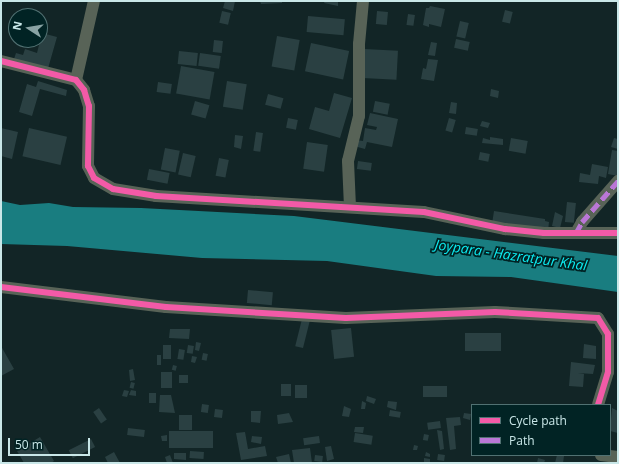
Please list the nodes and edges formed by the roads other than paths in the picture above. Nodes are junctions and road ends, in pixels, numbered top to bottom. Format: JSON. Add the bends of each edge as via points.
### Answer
{"nodes":[{"id":1,"x":94,"y":1,"type":"edge"},
{"id":2,"x":363,"y":1,"type":"edge"},
{"id":3,"x":1,"y":61,"type":"edge"},
{"id":4,"x":76,"y":80,"type":"junction"},
{"id":5,"x":618,"y":181,"type":"edge"},
{"id":6,"x":350,"y":208,"type":"junction"},
{"id":7,"x":576,"y":233,"type":"junction"},
{"id":8,"x":618,"y":233,"type":"edge"},
{"id":9,"x":1,"y":288,"type":"edge"},
{"id":10,"x":598,"y":404,"type":"edge"}],
"edges":[{"from":1,"to":4,"type":"street"},
{"from":2,"to":6,"type":"street","via":[[359,44],[359,116],[348,161]]},
{"from":3,"to":4,"type":"street"},
{"from":4,"to":6,"type":"street","via":[[84,90],[90,106],[88,166],[94,178],[113,189],[156,196]]},
{"from":5,"to":7,"type":"street","via":[[582,222]]},
{"from":6,"to":7,"type":"street","via":[[424,212],[505,229]]},
{"from":7,"to":8,"type":"street"},
{"from":9,"to":10,"type":"street","via":[[166,308],[346,318],[495,312],[598,318],[608,334],[608,372]]}]}
